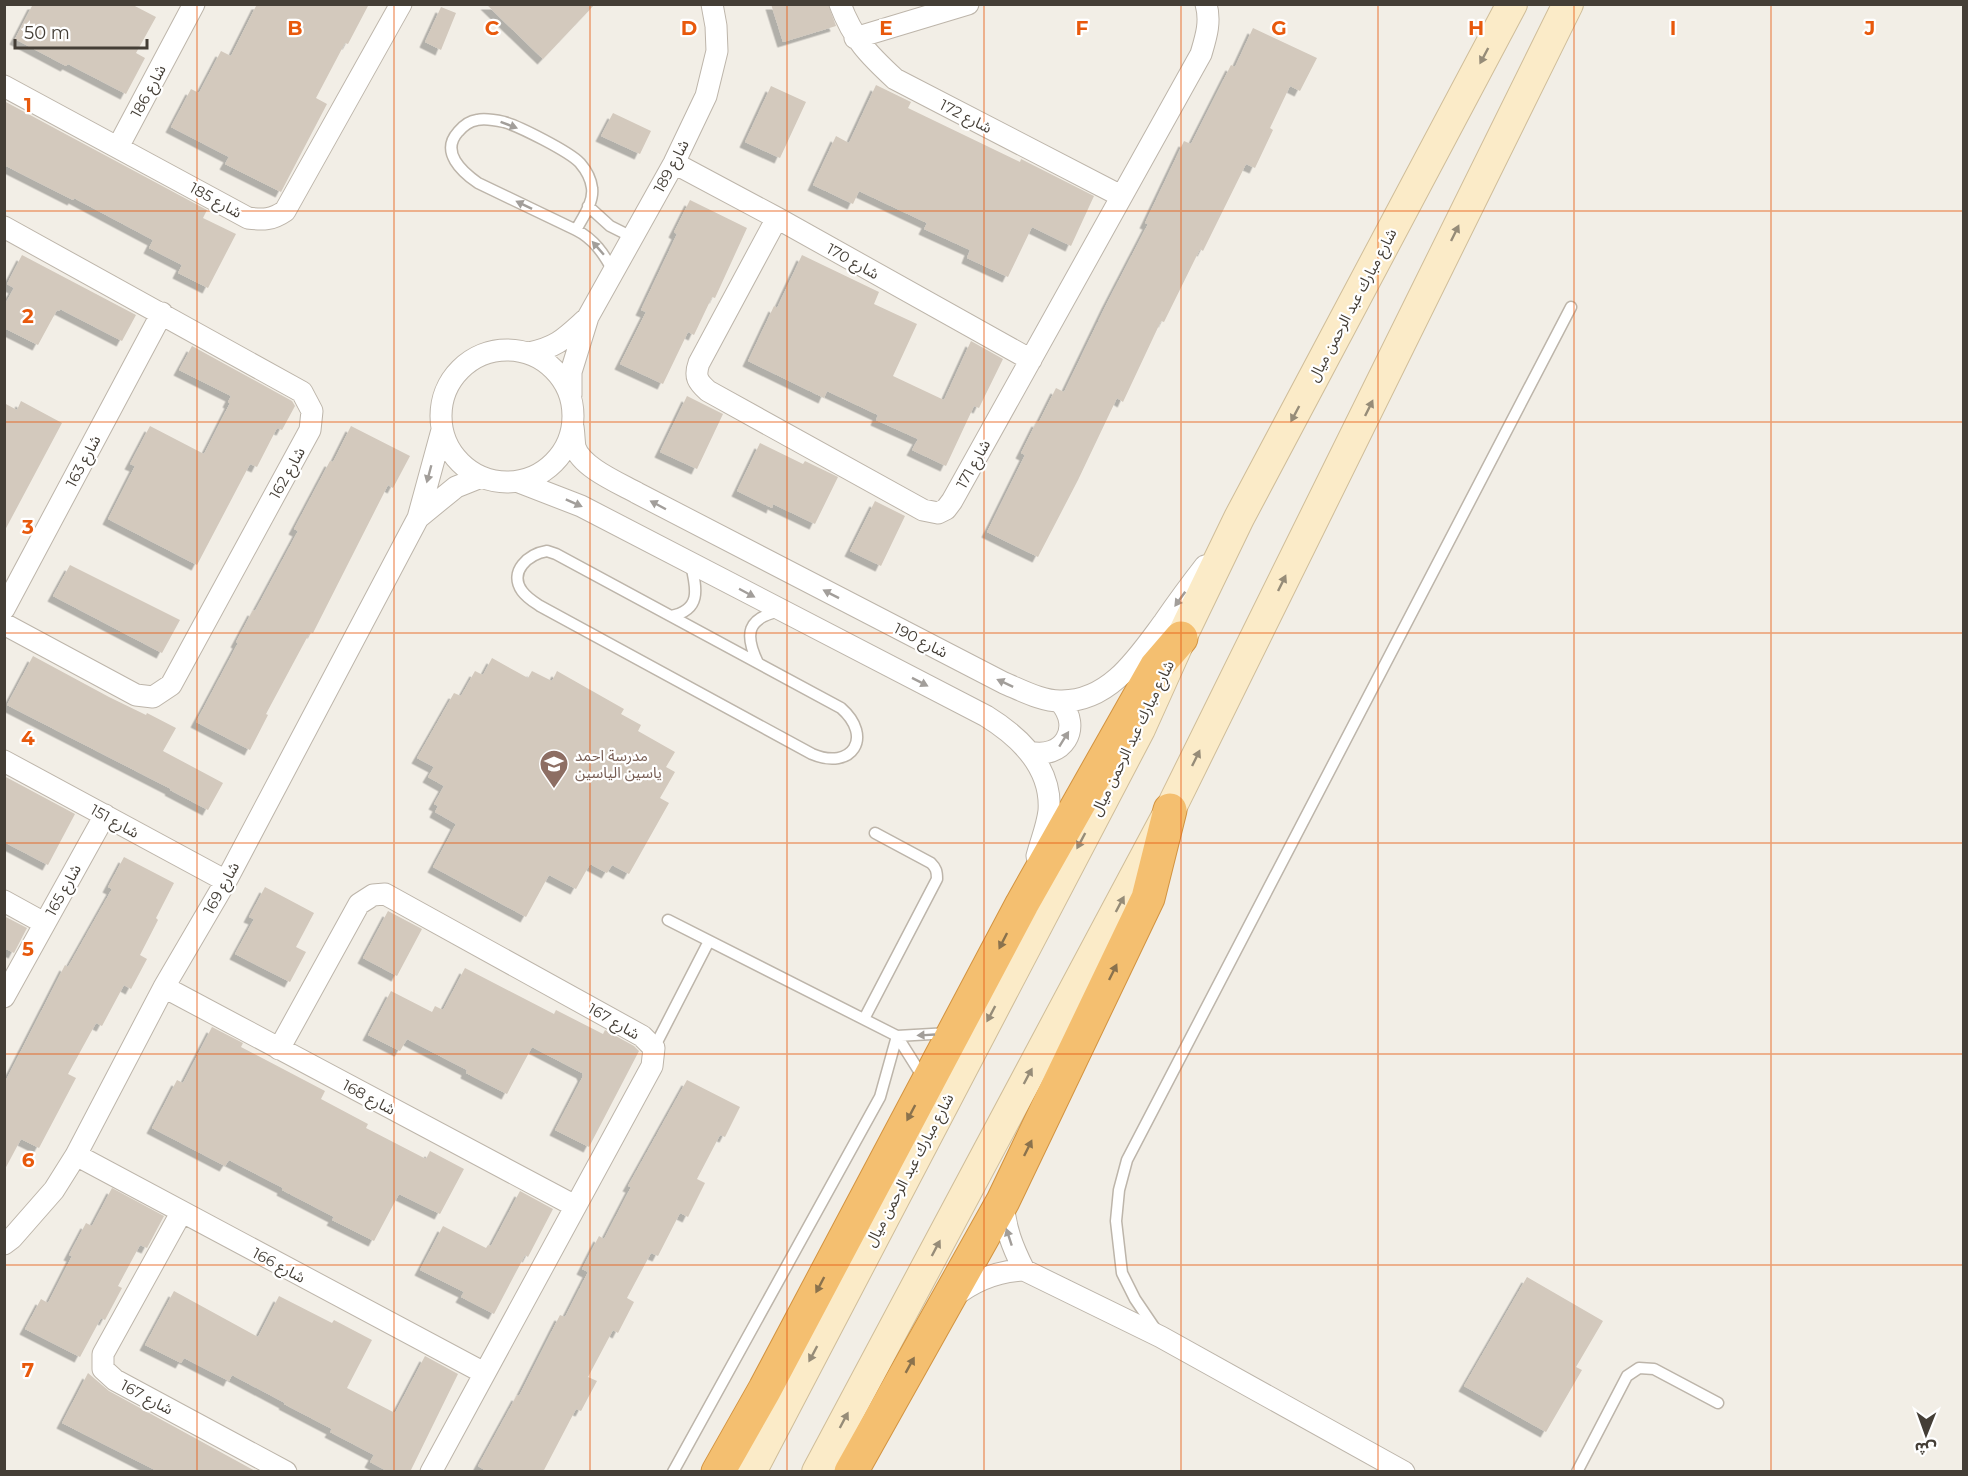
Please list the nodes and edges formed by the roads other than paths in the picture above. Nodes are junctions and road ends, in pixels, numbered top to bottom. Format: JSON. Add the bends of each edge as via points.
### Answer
{"nodes":[{"id":1,"x":194,"y":4,"type":"edge"},
{"id":2,"x":400,"y":4,"type":"edge"},
{"id":3,"x":711,"y":4,"type":"edge"},
{"id":4,"x":840,"y":4,"type":"edge"},
{"id":5,"x":968,"y":4,"type":"edge"},
{"id":6,"x":1206,"y":4,"type":"edge"},
{"id":7,"x":1512,"y":4,"type":"edge"},
{"id":8,"x":1568,"y":4,"type":"edge"},
{"id":9,"x":855,"y":38,"type":"junction"},
{"id":10,"x":4,"y":86,"type":"edge"},
{"id":11,"x":118,"y":147,"type":"junction"},
{"id":12,"x":674,"y":163,"type":"junction"},
{"id":13,"x":1122,"y":196,"type":"junction"},
{"id":14,"x":588,"y":206,"type":"junction"},
{"id":15,"x":777,"y":218,"type":"junction"},
{"id":16,"x":4,"y":227,"type":"edge"},
{"id":17,"x":576,"y":230,"type":"junction"},
{"id":18,"x":632,"y":237,"type":"junction"},
{"id":19,"x":613,"y":272,"type":"junction"},
{"id":20,"x":1571,"y":307,"type":"dead end"},
{"id":21,"x":162,"y":313,"type":"junction"},
{"id":22,"x":588,"y":317,"type":"junction"},
{"id":23,"x":529,"y":353,"type":"junction"},
{"id":24,"x":1031,"y":360,"type":"junction"},
{"id":25,"x":571,"y":395,"type":"junction"},
{"id":26,"x":573,"y":427,"type":"junction"},
{"id":27,"x":442,"y":430,"type":"junction"},
{"id":28,"x":481,"y":477,"type":"junction"},
{"id":29,"x":519,"y":482,"type":"junction"},
{"id":30,"x":418,"y":518,"type":"junction"},
{"id":31,"x":1239,"y":518,"type":"junction"},
{"id":32,"x":691,"y":564,"type":"junction"},
{"id":33,"x":4,"y":609,"type":"edge"},
{"id":34,"x":781,"y":611,"type":"junction"},
{"id":35,"x":671,"y":616,"type":"junction"},
{"id":36,"x":4,"y":624,"type":"edge"},
{"id":37,"x":1181,"y":638,"type":"junction"},
{"id":38,"x":758,"y":663,"type":"junction"},
{"id":39,"x":1060,"y":702,"type":"junction"},
{"id":40,"x":1029,"y":752,"type":"junction"},
{"id":41,"x":4,"y":761,"type":"edge"},
{"id":42,"x":1170,"y":810,"type":"junction"},
{"id":43,"x":105,"y":815,"type":"junction"},
{"id":44,"x":875,"y":833,"type":"dead end"},
{"id":45,"x":226,"y":881,"type":"junction"},
{"id":46,"x":4,"y":901,"type":"edge"},
{"id":47,"x":1022,"y":904,"type":"junction"},
{"id":48,"x":668,"y":920,"type":"dead end"},
{"id":49,"x":44,"y":923,"type":"junction"},
{"id":50,"x":709,"y":941,"type":"junction"},
{"id":51,"x":164,"y":987,"type":"junction"},
{"id":52,"x":4,"y":997,"type":"edge"},
{"id":53,"x":864,"y":1019,"type":"junction"},
{"id":54,"x":954,"y":1033,"type":"junction"},
{"id":55,"x":897,"y":1036,"type":"junction"},
{"id":56,"x":654,"y":1048,"type":"junction"},
{"id":57,"x":279,"y":1049,"type":"junction"},
{"id":58,"x":927,"y":1084,"type":"junction"},
{"id":59,"x":76,"y":1155,"type":"junction"},
{"id":60,"x":1003,"y":1201,"type":"junction"},
{"id":61,"x":575,"y":1206,"type":"junction"},
{"id":62,"x":181,"y":1213,"type":"junction"},
{"id":63,"x":4,"y":1244,"type":"edge"},
{"id":64,"x":1024,"y":1270,"type":"junction"},
{"id":65,"x":944,"y":1304,"type":"junction"},
{"id":66,"x":1161,"y":1337,"type":"junction"},
{"id":67,"x":484,"y":1373,"type":"junction"},
{"id":68,"x":1718,"y":1403,"type":"dead end"},
{"id":69,"x":286,"y":1472,"type":"edge"},
{"id":70,"x":430,"y":1472,"type":"edge"},
{"id":71,"x":673,"y":1472,"type":"edge"},
{"id":72,"x":718,"y":1472,"type":"edge"},
{"id":73,"x":751,"y":1472,"type":"edge"},
{"id":74,"x":817,"y":1472,"type":"edge"},
{"id":75,"x":851,"y":1472,"type":"edge"},
{"id":76,"x":1404,"y":1472,"type":"edge"},
{"id":77,"x":1577,"y":1472,"type":"edge"}],
"edges":[{"from":1,"to":11,"type":"street","name":"شارع 186"},
{"from":2,"to":11,"type":"street","name":"شارع 185","via":[[285,211],[276,217],[248,218]]},
{"from":3,"to":12,"type":"street","name":"شارع 189","via":[[717,51],[713,71],[706,96]]},
{"from":4,"to":9,"type":"street","name":"شارع 172"},
{"from":5,"to":9,"type":"street"},
{"from":6,"to":13,"type":"street","name":"شارع 171","via":[[1208,32],[1201,54]]},
{"from":7,"to":31,"type":"main road","name":"شارع مبارك عبد الرحمن ميال","one_way":true},
{"from":42,"to":8,"type":"main road","one_way":true},
{"from":9,"to":13,"type":"street","name":"شارع 172","via":[[895,79]]},
{"from":10,"to":11,"type":"street","name":"شارع 185"},
{"from":12,"to":15,"type":"street","name":"شارع 170"},
{"from":12,"to":18,"type":"street","name":"شارع 189"},
{"from":13,"to":24,"type":"street","name":"شارع 171"},
{"from":14,"to":17,"type":"lane"},
{"from":17,"to":14,"type":"lane","one_way":true,"via":[[465,174],[456,164],[451,142],[474,120],[506,122],[568,153],[580,164],[592,189]]},
{"from":14,"to":18,"type":"lane","via":[[610,226]]},
{"from":15,"to":24,"type":"street","name":"شارع 170"},
{"from":15,"to":24,"type":"street","name":"شارع 171","via":[[699,363],[697,380],[718,397],[923,510],[938,513],[952,501]]},
{"from":16,"to":21,"type":"street","name":"شارع 162"},
{"from":19,"to":17,"type":"lane","one_way":true,"via":[[595,244]]},
{"from":18,"to":19,"type":"street","name":"شارع 189"},
{"from":19,"to":22,"type":"street","name":"شارع 189"},
{"from":20,"to":66,"type":"lane","via":[[1126,1160],[1116,1221],[1122,1273]]},
{"from":21,"to":33,"type":"street","name":"شارع 163"},
{"from":21,"to":36,"type":"street","name":"شارع 162","via":[[302,392],[312,411],[310,430],[171,685],[153,697],[136,695]]},
{"from":22,"to":23,"type":"street","name":"شارع 189","via":[[561,342]]},
{"from":22,"to":25,"type":"street","name":"شارع 189","via":[[571,372]]},
{"from":23,"to":25,"type":"street","via":[[547,362],[562,377]]},
{"from":23,"to":27,"type":"street","via":[[509,349],[471,360],[445,391]]},
{"from":25,"to":26,"type":"street"},
{"from":26,"to":29,"type":"street","via":[[567,447],[555,463]]},
{"from":39,"to":26,"type":"street","name":"شارع 190","one_way":true,"via":[[1004,683],[597,471],[576,448]]},
{"from":27,"to":28,"type":"street","via":[[449,450],[463,466]]},
{"from":27,"to":30,"type":"street","name":"شارع 169","one_way":true},
{"from":28,"to":29,"type":"street"},
{"from":28,"to":30,"type":"street","name":"شارع 169","via":[[456,487]]},
{"from":29,"to":32,"type":"street","one_way":true,"via":[[581,506]]},
{"from":30,"to":45,"type":"street","name":"شارع 169"},
{"from":31,"to":37,"type":"main road","name":"شارع مبارك عبد الرحمن ميال"},
{"from":31,"to":39,"type":"street","one_way":true,"via":[[1131,666],[1107,687]]},
{"from":32,"to":34,"type":"street","one_way":true},
{"from":32,"to":35,"type":"lane","via":[[696,595],[684,613]]},
{"from":34,"to":38,"type":"lane","via":[[759,618],[751,627],[752,650]]},
{"from":34,"to":40,"type":"street","one_way":true,"via":[[986,716],[1010,732]]},
{"from":35,"to":38,"type":"lane"},
{"from":35,"to":38,"type":"lane","via":[[547,551],[537,553],[520,566],[520,589],[540,606],[812,754],[833,759],[851,752],[858,735],[849,715]]},
{"from":37,"to":47,"type":"highway","via":[[1155,667]]},
{"from":37,"to":73,"type":"main road","name":"شارع مبارك عبد الرحمن ميال","one_way":true,"via":[[1140,729]]},
{"from":40,"to":39,"type":"street","one_way":true,"via":[[1056,750],[1069,736],[1070,717]]},
{"from":40,"to":47,"type":"street","via":[[1045,779],[1049,810]]},
{"from":41,"to":43,"type":"street","name":"شارع 151"},
{"from":60,"to":42,"type":"highway","one_way":true,"via":[[1148,898]]},
{"from":74,"to":42,"type":"main road","one_way":true},
{"from":43,"to":45,"type":"street","name":"شارع 151"},
{"from":43,"to":49,"type":"street","name":"شارع 165"},
{"from":44,"to":53,"type":"lane","via":[[931,863],[937,879]]},
{"from":45,"to":51,"type":"street","name":"شارع 169"},
{"from":46,"to":49,"type":"street"},
{"from":47,"to":54,"type":"highway","one_way":true},
{"from":48,"to":50,"type":"lane"},
{"from":49,"to":52,"type":"street","name":"شارع 165"},
{"from":50,"to":53,"type":"lane"},
{"from":50,"to":56,"type":"lane"},
{"from":51,"to":57,"type":"street","name":"شارع 168"},
{"from":51,"to":59,"type":"street","name":"شارع 169"},
{"from":53,"to":55,"type":"lane"},
{"from":54,"to":55,"type":"lane","one_way":true},
{"from":54,"to":58,"type":"highway"},
{"from":55,"to":58,"type":"lane"},
{"from":55,"to":71,"type":"lane","via":[[880,1097]]},
{"from":56,"to":57,"type":"street","name":"شارع 167","via":[[642,1036],[385,894],[373,895],[359,904]]},
{"from":56,"to":61,"type":"street","name":"شارع 167","via":[[652,1066]]},
{"from":57,"to":61,"type":"street","name":"شارع 168"},
{"from":58,"to":72,"type":"highway","one_way":true},
{"from":59,"to":62,"type":"street","name":"شارع 166"},
{"from":59,"to":63,"type":"street","name":"شارع 169","via":[[54,1190]]},
{"from":64,"to":60,"type":"street","one_way":true,"via":[[1005,1224]]},
{"from":60,"to":65,"type":"highway"},
{"from":61,"to":67,"type":"street","name":"شارع 167"},
{"from":62,"to":67,"type":"street","name":"شارع 166"},
{"from":62,"to":69,"type":"street","name":"شارع 167","via":[[103,1354],[104,1369],[115,1380]]},
{"from":64,"to":65,"type":"street","via":[[991,1275]]},
{"from":64,"to":66,"type":"street"},
{"from":75,"to":65,"type":"highway","one_way":true},
{"from":66,"to":76,"type":"street"},
{"from":67,"to":70,"type":"street","name":"شارع 167"},
{"from":68,"to":77,"type":"lane","via":[[1654,1369],[1640,1368],[1627,1377]]}]}
